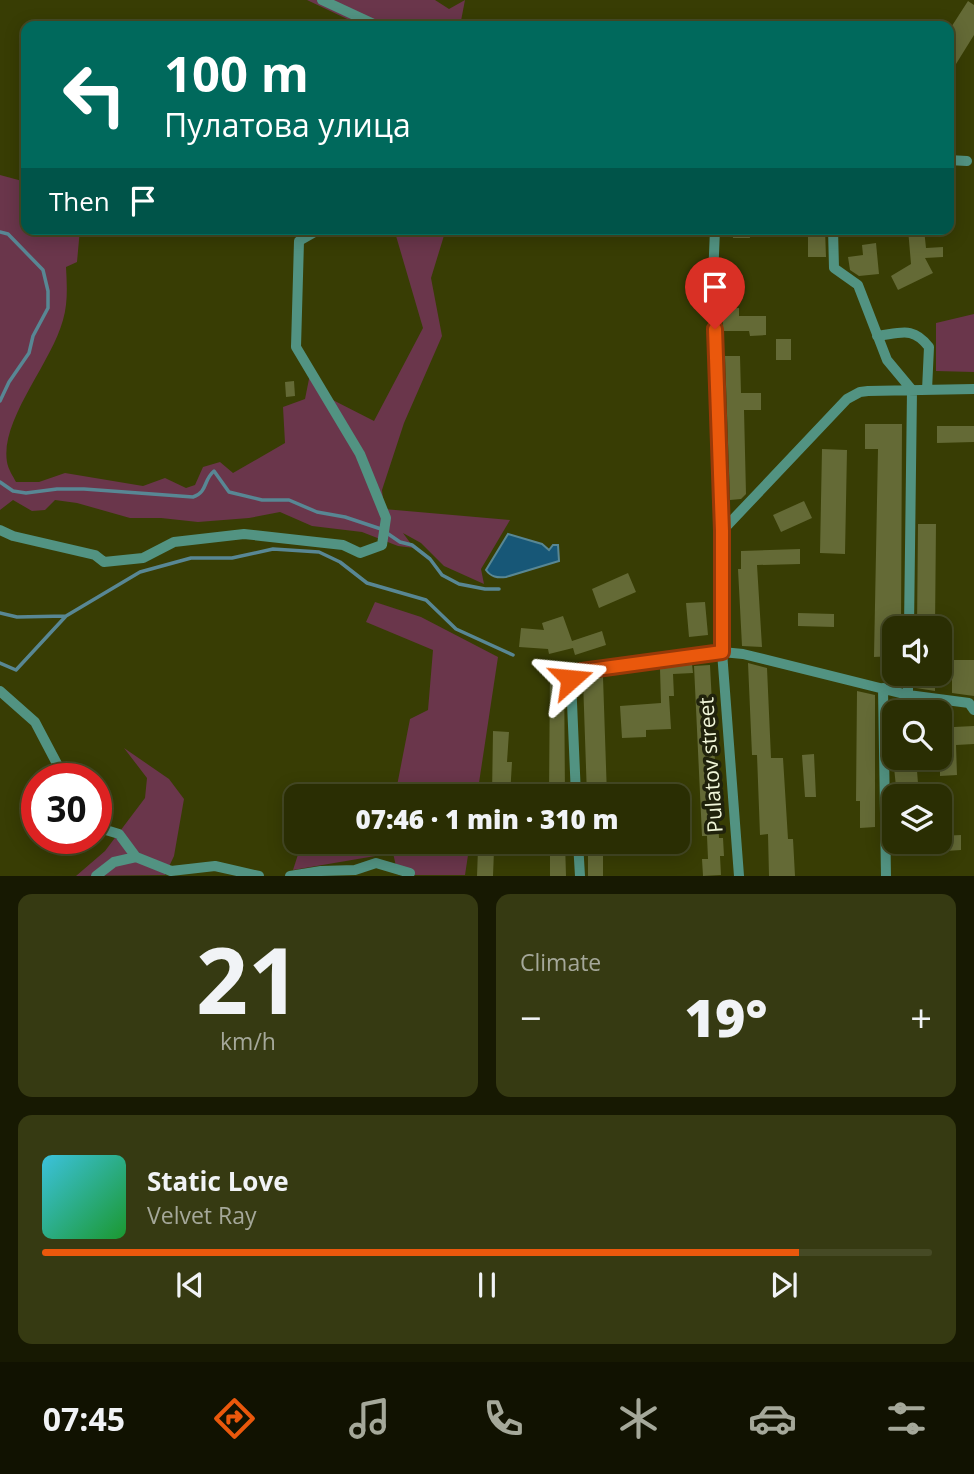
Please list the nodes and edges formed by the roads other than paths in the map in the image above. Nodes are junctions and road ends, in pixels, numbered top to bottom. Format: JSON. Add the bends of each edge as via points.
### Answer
{"nodes":[{"id":1,"x":322,"y":0,"type":"edge"},
{"id":2,"x":367,"y":21,"type":"edge"},
{"id":3,"x":954,"y":160,"type":"edge"},
{"id":4,"x":967,"y":161,"type":"dead end"},
{"id":5,"x":310,"y":235,"type":"edge"},
{"id":6,"x":715,"y":235,"type":"edge"},
{"id":7,"x":833,"y":235,"type":"edge"},
{"id":8,"x":877,"y":336,"type":"junction"},
{"id":9,"x":974,"y":389,"type":"edge"},
{"id":10,"x":912,"y":390,"type":"junction"},
{"id":11,"x":927,"y":390,"type":"junction"},
{"id":12,"x":0,"y":530,"type":"edge"},
{"id":13,"x":722,"y":531,"type":"junction"},
{"id":14,"x":909,"y":616,"type":"edge"},
{"id":15,"x":722,"y":652,"type":"junction"},
{"id":16,"x":908,"y":686,"type":"edge"},
{"id":17,"x":883,"y":688,"type":"junction"},
{"id":18,"x":0,"y":691,"type":"edge"},
{"id":19,"x":908,"y":695,"type":"junction"},
{"id":20,"x":974,"y":710,"type":"edge"},
{"id":21,"x":56,"y":763,"type":"edge"},
{"id":22,"x":575,"y":784,"type":"edge"},
{"id":23,"x":112,"y":832,"type":"edge"},
{"id":24,"x":579,"y":854,"type":"edge"},
{"id":25,"x":136,"y":857,"type":"junction"},
{"id":26,"x":410,"y":873,"type":"dead end"},
{"id":27,"x":96,"y":876,"type":"edge"},
{"id":28,"x":259,"y":876,"type":"edge"},
{"id":29,"x":290,"y":876,"type":"edge"},
{"id":30,"x":580,"y":876,"type":"edge"},
{"id":31,"x":739,"y":876,"type":"edge"},
{"id":32,"x":886,"y":876,"type":"edge"}],
"edges":[{"from":1,"to":2,"type":"street"},
{"from":3,"to":4,"type":"street"},
{"from":5,"to":12,"type":"street","via":[[299,241],[296,347],[360,454],[386,518],[382,545],[360,553],[343,545],[244,534],[174,542],[143,558],[104,562],[95,555]]},
{"from":6,"to":13,"type":"street","name":"Pulatov street"},
{"from":7,"to":8,"type":"street","via":[[834,268],[858,285]]},
{"from":8,"to":10,"type":"street","via":[[887,360]]},
{"from":8,"to":11,"type":"street","via":[[911,331],[922,338],[929,347]]},
{"from":9,"to":11,"type":"street"},
{"from":10,"to":11,"type":"street"},
{"from":10,"to":13,"type":"street","via":[[860,392],[847,399]]},
{"from":10,"to":14,"type":"street"},
{"from":13,"to":15,"type":"street","name":"Pulatov street"},
{"from":15,"to":17,"type":"street"},
{"from":15,"to":22,"type":"street","via":[[575,673],[571,679]]},
{"from":15,"to":31,"type":"street","name":"Pulatov street"},
{"from":16,"to":19,"type":"street"},
{"from":17,"to":19,"type":"street"},
{"from":17,"to":32,"type":"street"},
{"from":18,"to":21,"type":"street","via":[[34,722]]},
{"from":19,"to":20,"type":"street","via":[[969,703]]},
{"from":23,"to":25,"type":"street"},
{"from":24,"to":30,"type":"street"},
{"from":25,"to":27,"type":"street","via":[[114,862]]},
{"from":25,"to":28,"type":"street","via":[[171,871],[215,866]]},
{"from":26,"to":29,"type":"street","via":[[376,863],[355,870]]}]}
